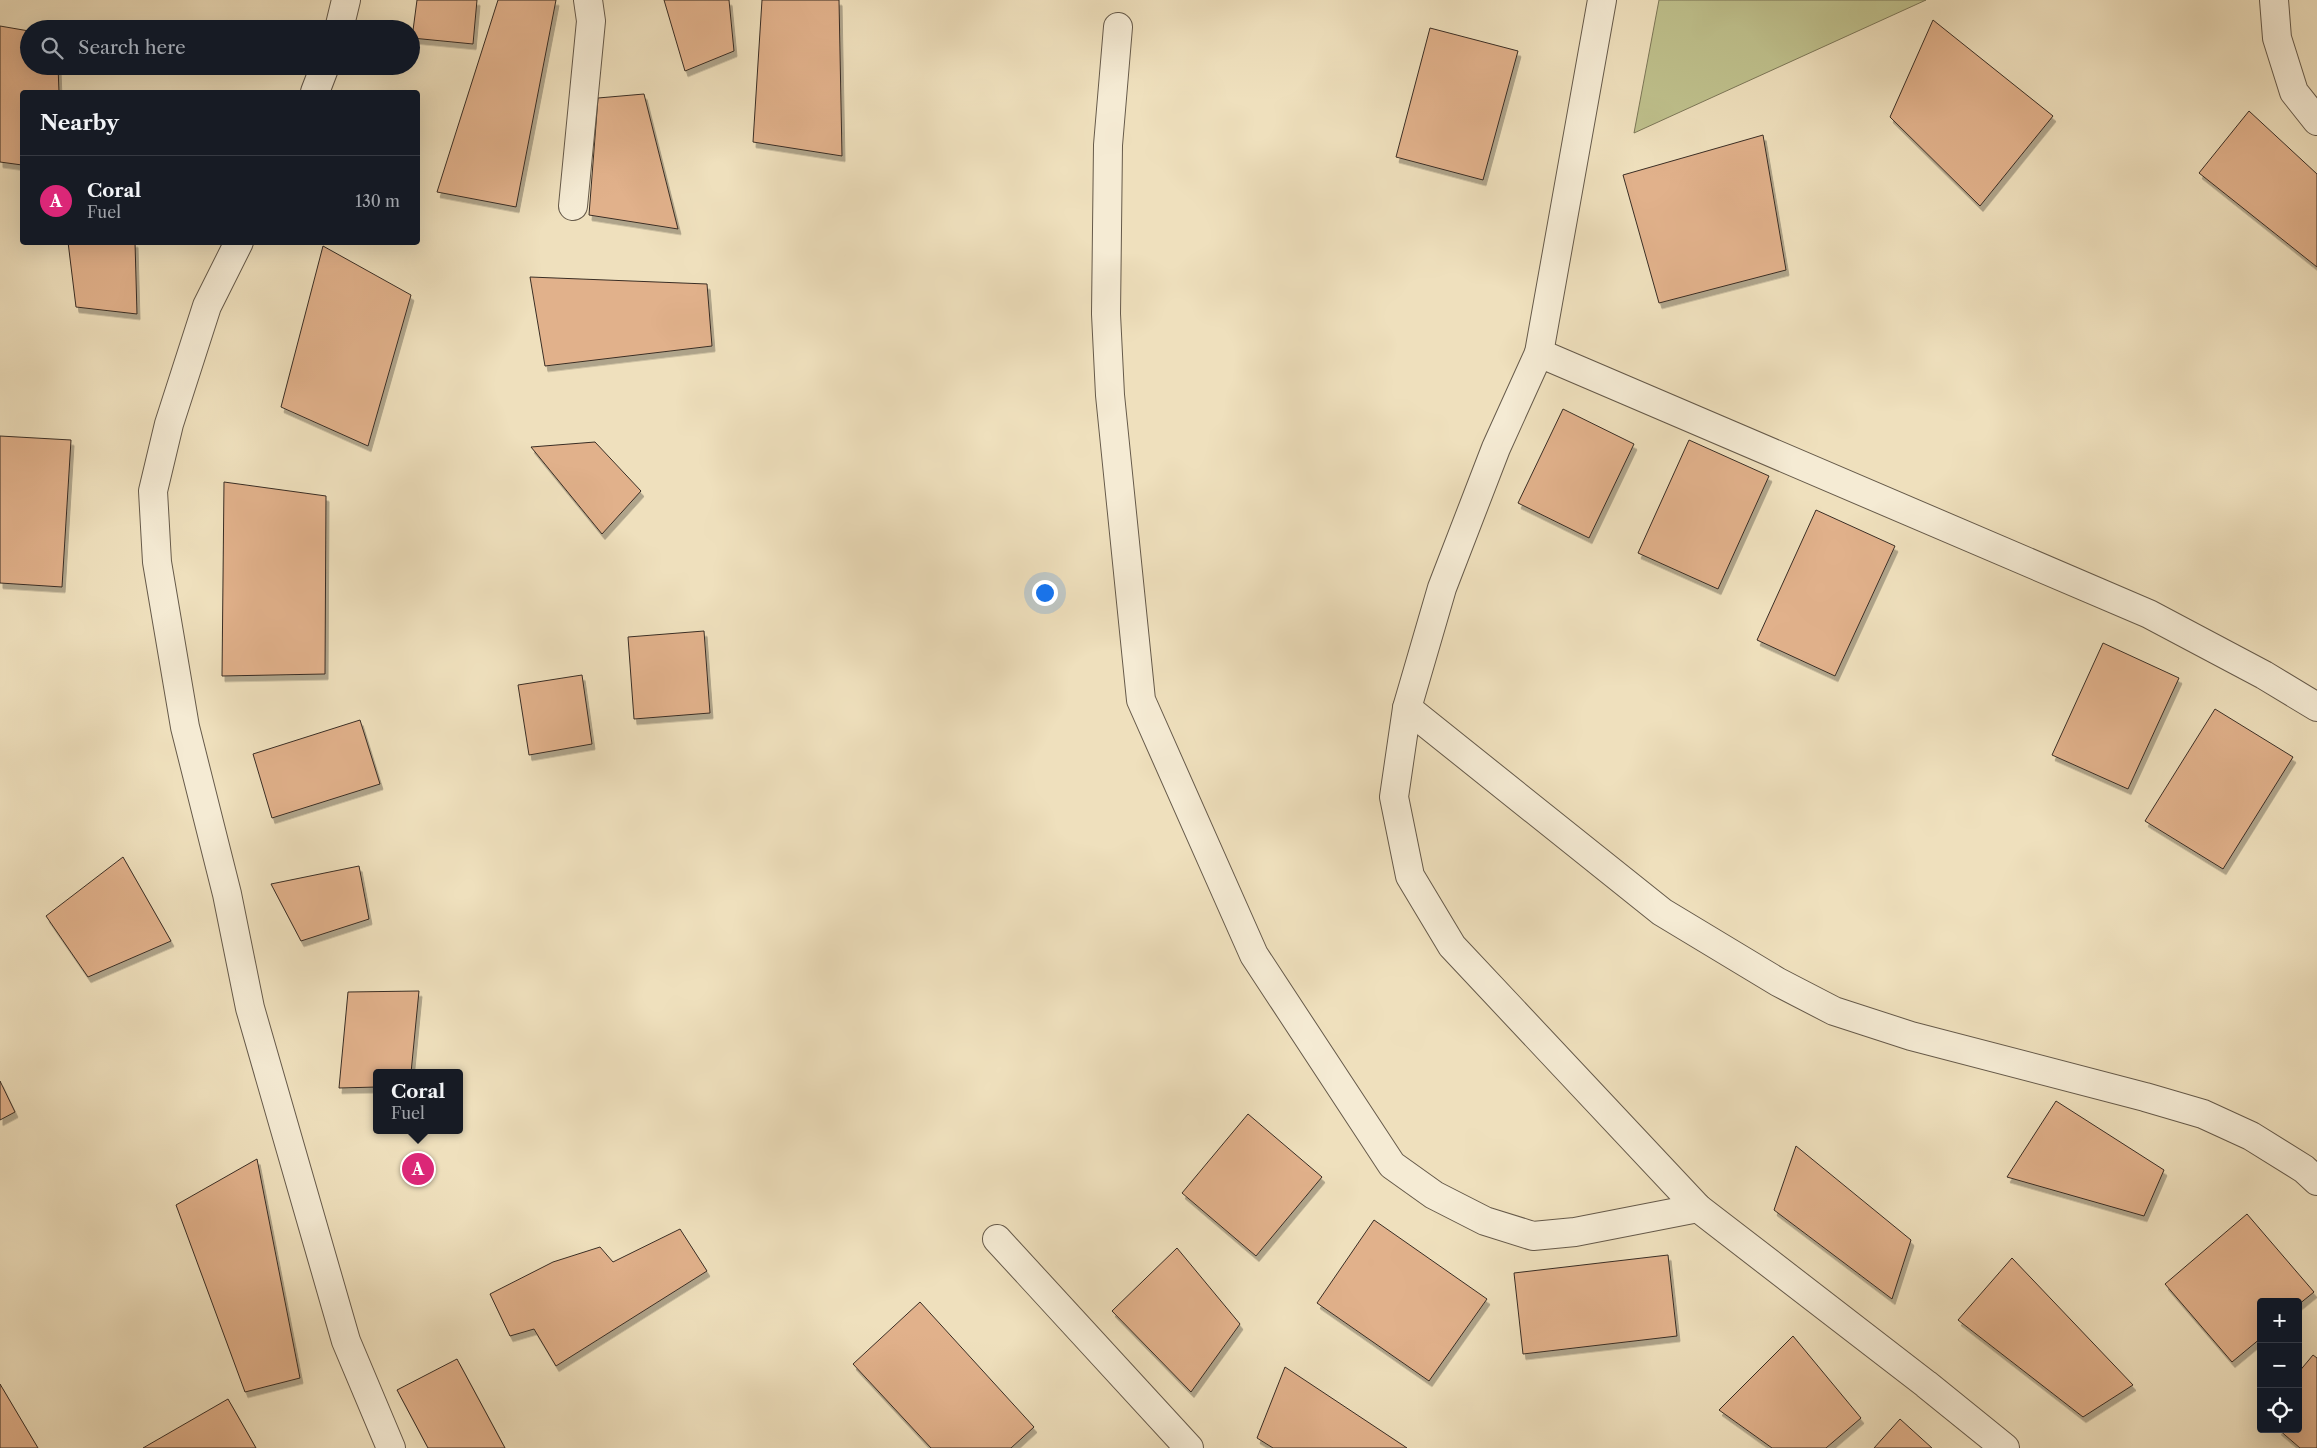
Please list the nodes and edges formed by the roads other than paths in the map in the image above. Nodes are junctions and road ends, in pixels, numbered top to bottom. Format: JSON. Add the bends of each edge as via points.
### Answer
{"nodes":[{"id":1,"x":346,"y":0,"type":"edge"},
{"id":2,"x":588,"y":0,"type":"edge"},
{"id":3,"x":1602,"y":0,"type":"edge"},
{"id":4,"x":2274,"y":0,"type":"edge"},
{"id":5,"x":341,"y":20,"type":"edge"},
{"id":6,"x":1118,"y":27,"type":"dead end"},
{"id":7,"x":322,"y":75,"type":"edge"},
{"id":8,"x":316,"y":90,"type":"edge"},
{"id":9,"x":2317,"y":121,"type":"edge"},
{"id":10,"x":573,"y":206,"type":"dead end"},
{"id":11,"x":238,"y":245,"type":"edge"},
{"id":12,"x":1539,"y":353,"type":"junction"},
{"id":13,"x":2317,"y":707,"type":"edge"},
{"id":14,"x":1407,"y":708,"type":"junction"},
{"id":15,"x":2317,"y":1181,"type":"edge"},
{"id":16,"x":1698,"y":1208,"type":"junction"},
{"id":17,"x":997,"y":1239,"type":"dead end"},
{"id":18,"x":391,"y":1448,"type":"edge"},
{"id":19,"x":1189,"y":1448,"type":"edge"},
{"id":20,"x":2004,"y":1448,"type":"edge"}],
"edges":[{"from":1,"to":5,"type":"street"},
{"from":2,"to":10,"type":"street","via":[[590,21]]},
{"from":3,"to":12,"type":"street"},
{"from":4,"to":9,"type":"street","via":[[2277,38],[2294,92]]},
{"from":6,"to":16,"type":"street","via":[[1108,145],[1106,314],[1110,395],[1141,700],[1254,955],[1392,1165],[1434,1195],[1485,1222],[1533,1236],[1575,1232]]},
{"from":7,"to":8,"type":"street"},
{"from":11,"to":18,"type":"street","via":[[207,306],[169,424],[153,491],[157,562],[185,727],[227,894],[250,1008],[346,1341]]},
{"from":12,"to":13,"type":"street","via":[[2149,614]]},
{"from":12,"to":14,"type":"street","via":[[1496,448],[1442,588]]},
{"from":14,"to":15,"type":"street","via":[[1662,912],[1778,982],[1834,1011],[1911,1036],[2203,1114],[2251,1136]]},
{"from":14,"to":16,"type":"street","via":[[1394,797],[1410,876],[1452,946]]},
{"from":16,"to":20,"type":"street"},
{"from":17,"to":19,"type":"street"}]}
